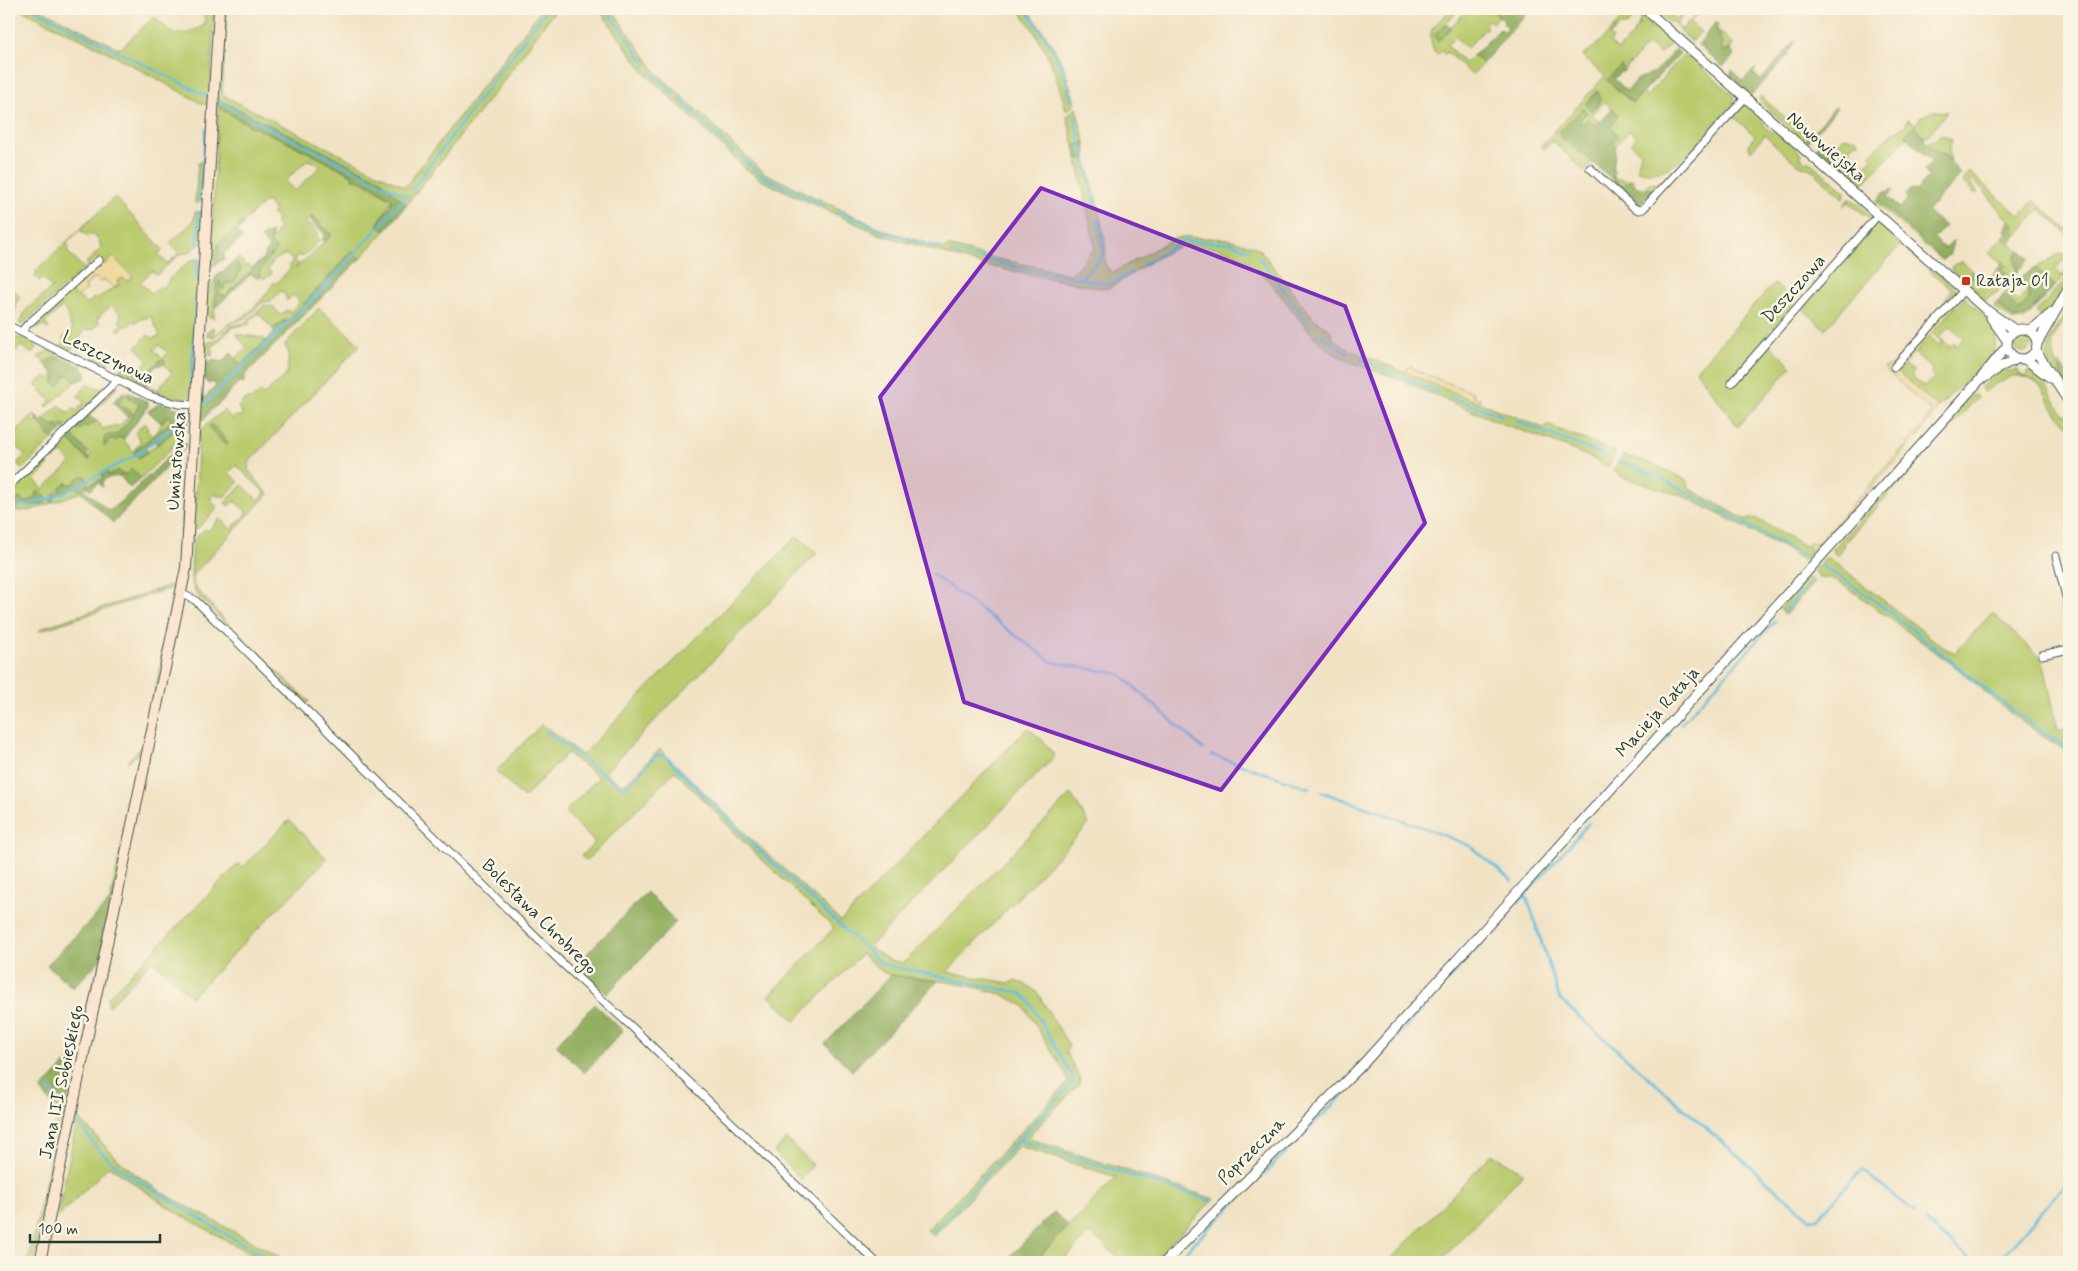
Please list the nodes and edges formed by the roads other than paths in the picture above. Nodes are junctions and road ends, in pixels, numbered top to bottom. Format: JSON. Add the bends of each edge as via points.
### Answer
{"nodes":[{"id":1,"x":219,"y":9,"type":"edge"},
{"id":2,"x":1645,"y":9,"type":"edge"},
{"id":3,"x":1745,"y":98,"type":"junction"},
{"id":4,"x":1590,"y":168,"type":"dead end"},
{"id":5,"x":1878,"y":215,"type":"junction"},
{"id":6,"x":98,"y":260,"type":"dead end"},
{"id":7,"x":2069,"y":288,"type":"edge"},
{"id":8,"x":1964,"y":290,"type":"junction"},
{"id":9,"x":1985,"y":309,"type":"junction"},
{"id":10,"x":2056,"y":311,"type":"junction"},
{"id":11,"x":9,"y":326,"type":"edge"},
{"id":12,"x":2015,"y":330,"type":"junction"},
{"id":13,"x":2028,"y":330,"type":"junction"},
{"id":14,"x":22,"y":332,"type":"junction"},
{"id":15,"x":2007,"y":343,"type":"junction"},
{"id":16,"x":2037,"y":347,"type":"junction"},
{"id":17,"x":2021,"y":359,"type":"junction"},
{"id":18,"x":1894,"y":367,"type":"dead end"},
{"id":19,"x":118,"y":380,"type":"junction"},
{"id":20,"x":1978,"y":382,"type":"junction"},
{"id":21,"x":1731,"y":383,"type":"dead end"},
{"id":22,"x":2057,"y":383,"type":"junction"},
{"id":23,"x":2069,"y":402,"type":"edge"},
{"id":24,"x":196,"y":405,"type":"junction"},
{"id":25,"x":9,"y":486,"type":"edge"},
{"id":26,"x":2056,"y":556,"type":"dead end"},
{"id":27,"x":182,"y":594,"type":"junction"},
{"id":28,"x":2069,"y":609,"type":"edge"},
{"id":29,"x":2069,"y":649,"type":"edge"},
{"id":30,"x":2042,"y":655,"type":"dead end"},
{"id":31,"x":115,"y":908,"type":"joint"},
{"id":32,"x":1363,"y":1064,"type":"joint"},
{"id":33,"x":40,"y":1262,"type":"edge"},
{"id":34,"x":876,"y":1262,"type":"edge"},
{"id":35,"x":1165,"y":1262,"type":"edge"}],
"edges":[{"from":1,"to":24,"type":"main road","name":"Umiastowska"},
{"from":2,"to":3,"type":"street","name":"Nowowiejska"},
{"from":3,"to":4,"type":"street","via":[[1643,209],[1634,208]]},
{"from":3,"to":5,"type":"street","name":"Nowowiejska"},
{"from":5,"to":8,"type":"street","name":"Nowowiejska"},
{"from":5,"to":21,"type":"street","name":"Deszczowa"},
{"from":6,"to":14,"type":"street"},
{"from":7,"to":10,"type":"street"},
{"from":8,"to":9,"type":"street","name":"Nowowiejska"},
{"from":8,"to":18,"type":"street"},
{"from":9,"to":12,"type":"street","name":"Nowowiejska"},
{"from":9,"to":15,"type":"street","name":"Nowowiejska"},
{"from":10,"to":13,"type":"street"},
{"from":10,"to":16,"type":"street"},
{"from":11,"to":14,"type":"street","name":"Leszczynowa"},
{"from":12,"to":13,"type":"street"},
{"from":12,"to":15,"type":"street"},
{"from":13,"to":16,"type":"street","via":[[2033,333]]},
{"from":14,"to":19,"type":"street","name":"Leszczynowa"},
{"from":15,"to":17,"type":"street","via":[[2009,352]]},
{"from":15,"to":20,"type":"street","name":"Macieja Rataja"},
{"from":16,"to":17,"type":"street","via":[[2032,356]]},
{"from":16,"to":22,"type":"street"},
{"from":17,"to":20,"type":"street","name":"Macieja Rataja","via":[[2002,366]]},
{"from":17,"to":22,"type":"street"},
{"from":19,"to":24,"type":"street","name":"Leszczynowa","via":[[163,400]]},
{"from":19,"to":25,"type":"street"},
{"from":20,"to":32,"type":"street","name":"Macieja Rataja"},
{"from":22,"to":23,"type":"street"},
{"from":24,"to":27,"type":"main road","name":"Umiastowska"},
{"from":26,"to":28,"type":"street"},
{"from":27,"to":31,"type":"main road","name":"Umiastowska"},
{"from":27,"to":34,"type":"street","name":"Bolesława Chrobrego","via":[[196,600],[564,965]]},
{"from":29,"to":30,"type":"street"},
{"from":31,"to":33,"type":"main road","name":"Jana III Sobieskiego"},
{"from":32,"to":35,"type":"street","name":"Poprzeczna"}]}
